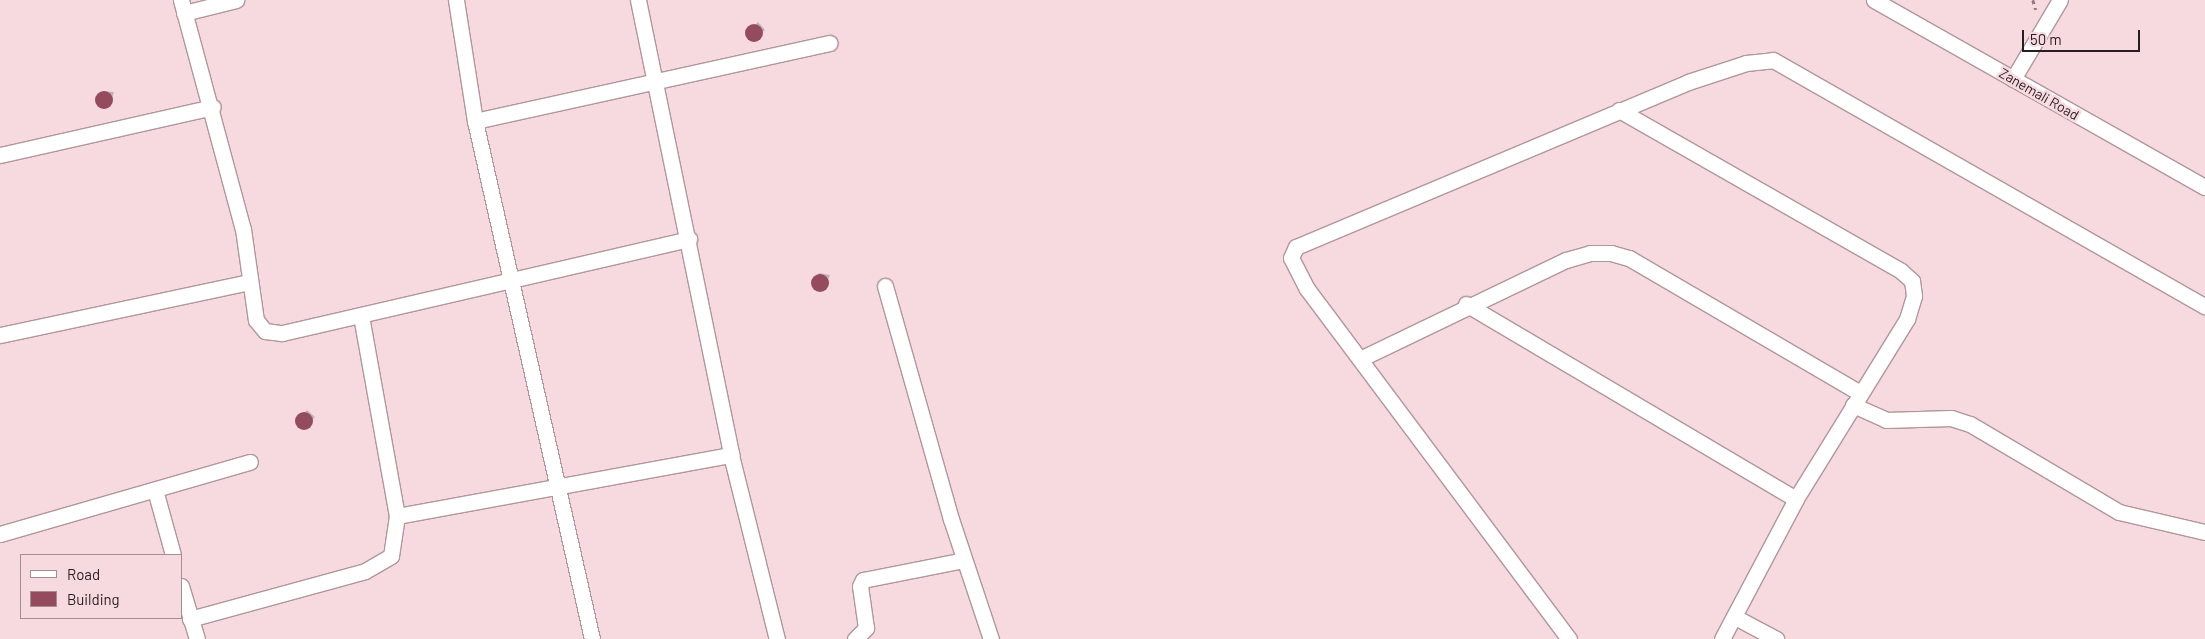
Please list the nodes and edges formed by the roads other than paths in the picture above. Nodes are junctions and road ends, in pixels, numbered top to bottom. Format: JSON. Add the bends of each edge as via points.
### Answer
{"nodes":[{"id":1,"x":236,"y":0,"type":"edge"},
{"id":2,"x":456,"y":0,"type":"edge"},
{"id":3,"x":638,"y":0,"type":"edge"},
{"id":4,"x":1874,"y":0,"type":"edge"},
{"id":5,"x":2060,"y":0,"type":"edge"},
{"id":6,"x":182,"y":7,"type":"edge"},
{"id":7,"x":830,"y":42,"type":"dead end"},
{"id":8,"x":2013,"y":79,"type":"junction"},
{"id":9,"x":655,"y":84,"type":"junction"},
{"id":10,"x":213,"y":107,"type":"junction"},
{"id":11,"x":1619,"y":110,"type":"junction"},
{"id":12,"x":474,"y":121,"type":"junction"},
{"id":13,"x":0,"y":155,"type":"edge"},
{"id":14,"x":2205,"y":187,"type":"edge"},
{"id":15,"x":689,"y":239,"type":"junction"},
{"id":16,"x":514,"y":280,"type":"junction"},
{"id":17,"x":249,"y":282,"type":"junction"},
{"id":18,"x":885,"y":286,"type":"dead end"},
{"id":19,"x":1466,"y":304,"type":"junction"},
{"id":20,"x":2205,"y":306,"type":"edge"},
{"id":21,"x":361,"y":315,"type":"junction"},
{"id":22,"x":0,"y":335,"type":"edge"},
{"id":23,"x":1362,"y":358,"type":"junction"},
{"id":24,"x":1856,"y":399,"type":"junction"},
{"id":25,"x":731,"y":455,"type":"junction"},
{"id":26,"x":250,"y":462,"type":"dead end"},
{"id":27,"x":559,"y":486,"type":"junction"},
{"id":28,"x":155,"y":490,"type":"junction"},
{"id":29,"x":1796,"y":499,"type":"junction"},
{"id":30,"x":398,"y":516,"type":"junction"},
{"id":31,"x":2205,"y":532,"type":"edge"},
{"id":32,"x":0,"y":534,"type":"edge"},
{"id":33,"x":173,"y":554,"type":"edge"},
{"id":34,"x":964,"y":560,"type":"junction"},
{"id":35,"x":182,"y":590,"type":"edge"},
{"id":36,"x":1736,"y":617,"type":"junction"},
{"id":37,"x":190,"y":619,"type":"junction"},
{"id":38,"x":197,"y":639,"type":"edge"},
{"id":39,"x":592,"y":639,"type":"edge"},
{"id":40,"x":777,"y":639,"type":"edge"},
{"id":41,"x":855,"y":639,"type":"edge"},
{"id":42,"x":991,"y":639,"type":"edge"},
{"id":43,"x":1569,"y":639,"type":"edge"},
{"id":44,"x":1722,"y":639,"type":"edge"},
{"id":45,"x":1776,"y":639,"type":"edge"}],
"edges":[{"from":1,"to":6,"type":"street"},
{"from":2,"to":12,"type":"street"},
{"from":3,"to":9,"type":"street"},
{"from":4,"to":8,"type":"street","name":"Zanemali Road"},
{"from":5,"to":8,"type":"street"},
{"from":6,"to":10,"type":"street"},
{"from":7,"to":9,"type":"street"},
{"from":8,"to":14,"type":"street","name":"Zanemali Road"},
{"from":9,"to":12,"type":"street"},
{"from":9,"to":15,"type":"street"},
{"from":10,"to":13,"type":"street"},
{"from":10,"to":17,"type":"street","via":[[243,230]]},
{"from":11,"to":20,"type":"street","via":[[1746,63],[1773,60],[1797,70]]},
{"from":11,"to":23,"type":"street","via":[[1296,247],[1291,258],[1295,272]]},
{"from":11,"to":24,"type":"street","via":[[1901,271],[1912,281],[1914,296],[1907,319]]},
{"from":12,"to":16,"type":"street"},
{"from":15,"to":16,"type":"street"},
{"from":15,"to":25,"type":"street"},
{"from":16,"to":21,"type":"street"},
{"from":16,"to":27,"type":"street"},
{"from":17,"to":21,"type":"street","via":[[256,320],[265,331],[282,333]]},
{"from":17,"to":22,"type":"street"},
{"from":18,"to":34,"type":"street"},
{"from":19,"to":23,"type":"street"},
{"from":19,"to":24,"type":"street","via":[[1566,260],[1590,253],[1611,253],[1629,258]]},
{"from":19,"to":29,"type":"street"},
{"from":21,"to":30,"type":"street"},
{"from":23,"to":43,"type":"street"},
{"from":24,"to":29,"type":"street"},
{"from":24,"to":31,"type":"street","via":[[1886,420],[1951,418],[1970,424],[2118,512]]},
{"from":25,"to":27,"type":"street"},
{"from":25,"to":40,"type":"street"},
{"from":26,"to":28,"type":"street"},
{"from":27,"to":30,"type":"street"},
{"from":27,"to":39,"type":"street"},
{"from":28,"to":32,"type":"street"},
{"from":28,"to":33,"type":"street"},
{"from":29,"to":36,"type":"street"},
{"from":30,"to":37,"type":"street","via":[[391,556],[381,565]]},
{"from":34,"to":41,"type":"street","via":[[863,580],[860,586],[866,628]]},
{"from":34,"to":42,"type":"street"},
{"from":35,"to":37,"type":"street"},
{"from":36,"to":44,"type":"street"},
{"from":36,"to":45,"type":"street"},
{"from":37,"to":38,"type":"street"}]}
